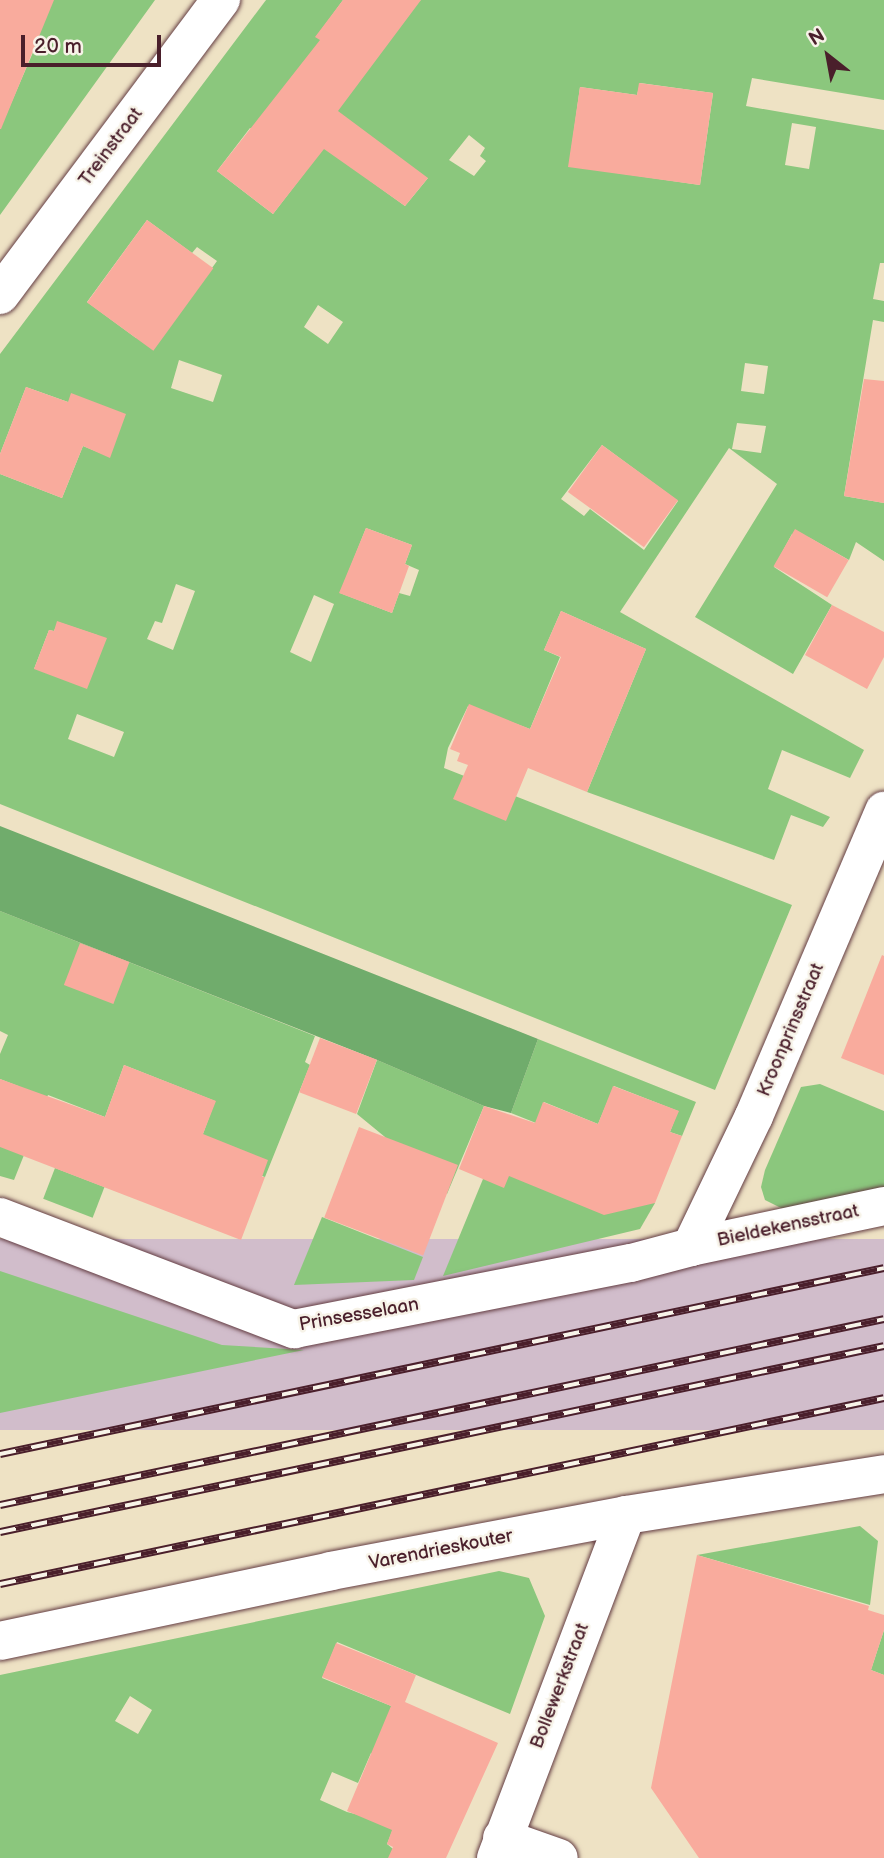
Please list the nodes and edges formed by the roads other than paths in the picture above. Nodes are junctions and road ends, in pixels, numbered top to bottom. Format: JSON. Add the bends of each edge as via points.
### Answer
{"nodes":[{"id":1,"x":221,"y":0,"type":"edge"},
{"id":2,"x":0,"y":295,"type":"edge"},
{"id":3,"x":884,"y":811,"type":"edge"},
{"id":4,"x":884,"y":1206,"type":"edge"},
{"id":5,"x":0,"y":1217,"type":"edge"},
{"id":6,"x":691,"y":1247,"type":"junction"},
{"id":7,"x":884,"y":1474,"type":"edge"},
{"id":8,"x":626,"y":1515,"type":"junction"},
{"id":9,"x":0,"y":1641,"type":"edge"},
{"id":10,"x":499,"y":1848,"type":"edge"},
{"id":11,"x":559,"y":1858,"type":"edge"}],
"edges":[{"from":1,"to":2,"type":"street","name":"Treinstraat"},
{"from":3,"to":6,"type":"street","name":"Kroonprinsstraat","via":[[754,1116]]},
{"from":4,"to":6,"type":"street","name":"Bieldekensstraat"},
{"from":5,"to":6,"type":"street","name":"Prinsesselaan","via":[[294,1329],[631,1263]]},
{"from":7,"to":8,"type":"street","name":"Varendrieskouter"},
{"from":8,"to":9,"type":"street","name":"Varendrieskouter"},
{"from":8,"to":10,"type":"street","name":"Bollewerkstraat"},
{"from":10,"to":11,"type":"street"}]}
